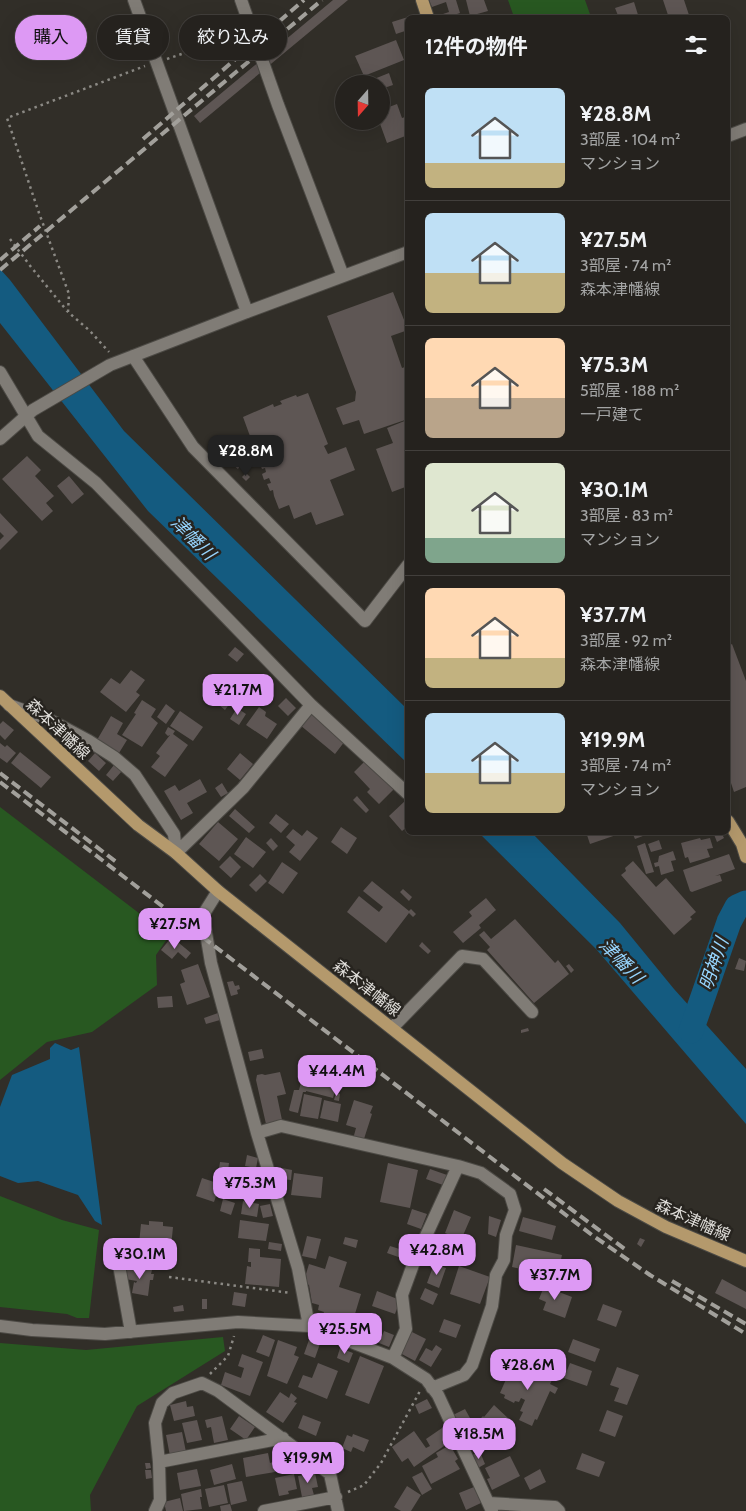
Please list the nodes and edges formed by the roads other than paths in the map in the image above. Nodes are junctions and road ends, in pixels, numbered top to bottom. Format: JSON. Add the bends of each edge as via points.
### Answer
{"nodes":[{"id":1,"x":134,"y":0,"type":"edge"},
{"id":2,"x":241,"y":0,"type":"edge"},
{"id":3,"x":422,"y":0,"type":"edge"},
{"id":4,"x":427,"y":15,"type":"edge"},
{"id":5,"x":746,"y":129,"type":"edge"},
{"id":6,"x":730,"y":135,"type":"edge"},
{"id":7,"x":405,"y":253,"type":"edge"},
{"id":8,"x":343,"y":276,"type":"junction"},
{"id":9,"x":247,"y":312,"type":"junction"},
{"id":10,"x":133,"y":356,"type":"junction"},
{"id":11,"x":0,"y":372,"type":"edge"},
{"id":12,"x":30,"y":413,"type":"junction"},
{"id":13,"x":0,"y":439,"type":"edge"},
{"id":14,"x":405,"y":569,"type":"edge"},
{"id":15,"x":5,"y":700,"type":"edge"},
{"id":16,"x":311,"y":705,"type":"junction"},
{"id":17,"x":405,"y":791,"type":"edge"},
{"id":18,"x":730,"y":824,"type":"edge"},
{"id":19,"x":176,"y":853,"type":"junction"},
{"id":20,"x":746,"y":857,"type":"edge"},
{"id":21,"x":218,"y":891,"type":"junction"},
{"id":22,"x":532,"y":1012,"type":"dead end"},
{"id":23,"x":392,"y":1028,"type":"junction"},
{"id":24,"x":257,"y":1133,"type":"junction"},
{"id":25,"x":458,"y":1166,"type":"junction"},
{"id":26,"x":117,"y":1254,"type":"dead end"},
{"id":27,"x":746,"y":1261,"type":"edge"},
{"id":28,"x":0,"y":1326,"type":"edge"},
{"id":29,"x":309,"y":1326,"type":"junction"},
{"id":30,"x":131,"y":1332,"type":"junction"},
{"id":31,"x":393,"y":1358,"type":"junction"},
{"id":32,"x":429,"y":1383,"type":"junction"},
{"id":33,"x":283,"y":1438,"type":"junction"},
{"id":34,"x":159,"y":1462,"type":"junction"},
{"id":35,"x":336,"y":1498,"type":"junction"},
{"id":36,"x":491,"y":1507,"type":"edge"},
{"id":37,"x":154,"y":1511,"type":"edge"},
{"id":38,"x":264,"y":1511,"type":"edge"},
{"id":39,"x":338,"y":1511,"type":"edge"},
{"id":40,"x":559,"y":1511,"type":"edge"}],
"edges":[{"from":1,"to":9,"type":"street"},
{"from":2,"to":8,"type":"street"},
{"from":3,"to":4,"type":"main road"},
{"from":5,"to":6,"type":"street"},
{"from":7,"to":8,"type":"street"},
{"from":8,"to":9,"type":"street"},
{"from":9,"to":10,"type":"street"},
{"from":10,"to":12,"type":"street","via":[[110,365]]},
{"from":10,"to":14,"type":"street","via":[[193,447],[365,621]]},
{"from":11,"to":12,"type":"street"},
{"from":12,"to":13,"type":"street"},
{"from":12,"to":16,"type":"street","via":[[38,436],[96,484]]},
{"from":15,"to":19,"type":"main road","name":"森本津幡線","via":[[138,825]]},
{"from":15,"to":19,"type":"street","via":[[72,732],[114,757],[135,775],[174,834]]},
{"from":16,"to":17,"type":"street"},
{"from":16,"to":19,"type":"street","via":[[243,788]]},
{"from":18,"to":20,"type":"main road"},
{"from":19,"to":21,"type":"main road","name":"森本津幡線"},
{"from":21,"to":23,"type":"main road","name":"森本津幡線"},
{"from":21,"to":24,"type":"street","via":[[203,916],[205,930]]},
{"from":22,"to":23,"type":"street","via":[[483,959],[462,956]]},
{"from":23,"to":27,"type":"main road","name":"森本津幡線","via":[[562,1163],[618,1201],[666,1228]]},
{"from":24,"to":25,"type":"street","via":[[281,1126]]},
{"from":24,"to":29,"type":"street","via":[[298,1268]]},
{"from":25,"to":31,"type":"street","via":[[402,1295],[406,1329]]},
{"from":25,"to":32,"type":"street","via":[[482,1173],[510,1194],[515,1210],[506,1235],[504,1260],[496,1275],[492,1306],[472,1365],[464,1375]]},
{"from":26,"to":30,"type":"street"},
{"from":28,"to":30,"type":"street","via":[[104,1334]]},
{"from":29,"to":30,"type":"street","via":[[238,1322]]},
{"from":29,"to":31,"type":"street"},
{"from":31,"to":32,"type":"street"},
{"from":32,"to":36,"type":"street","via":[[438,1395]]},
{"from":33,"to":34,"type":"street"},
{"from":33,"to":34,"type":"street","via":[[202,1383],[173,1393],[162,1403],[155,1423]]},
{"from":33,"to":35,"type":"street","via":[[330,1474]]},
{"from":34,"to":37,"type":"street","via":[[160,1500]]},
{"from":35,"to":38,"type":"street"},
{"from":35,"to":39,"type":"street"},
{"from":36,"to":40,"type":"street","via":[[555,1507]]}]}
